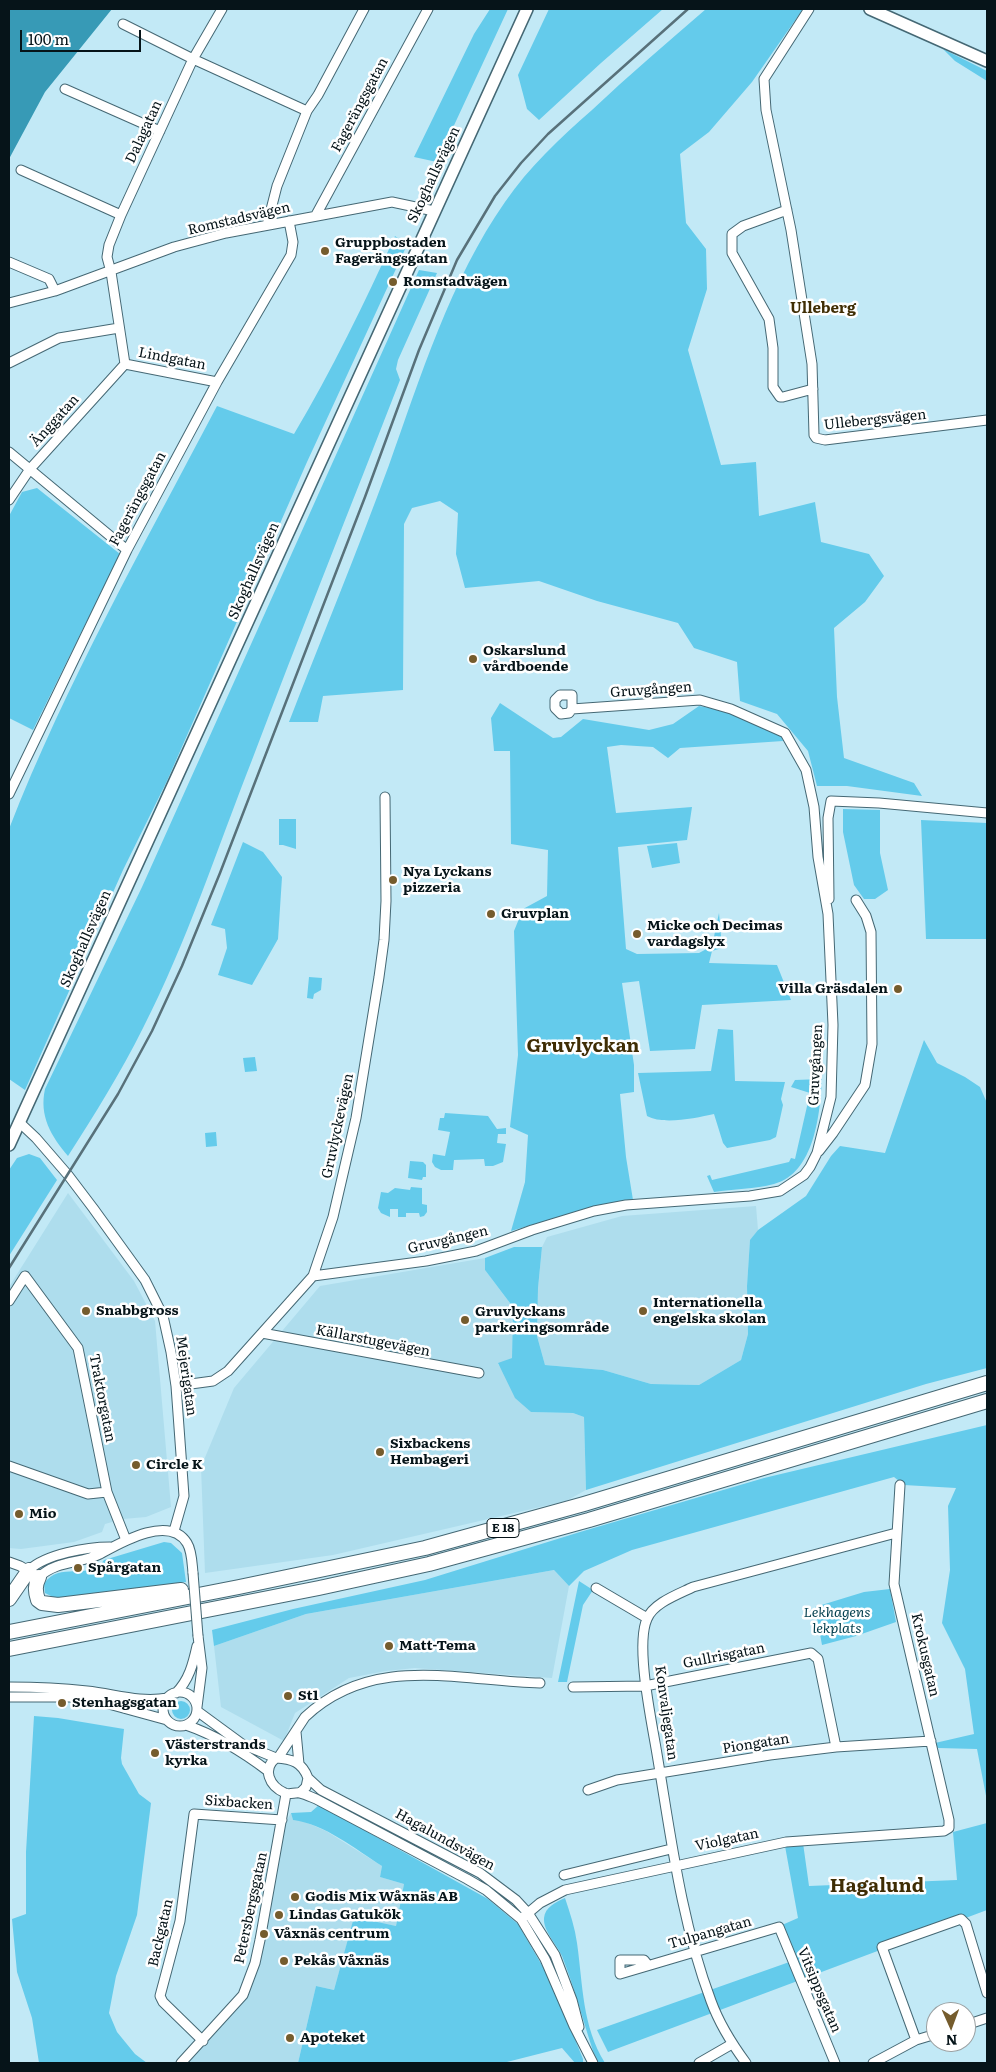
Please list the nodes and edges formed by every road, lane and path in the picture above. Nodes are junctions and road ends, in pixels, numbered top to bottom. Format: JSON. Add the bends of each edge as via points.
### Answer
{"nodes":[{"id":1,"x":222,"y":9,"type":"edge"},
{"id":2,"x":364,"y":9,"type":"edge"},
{"id":3,"x":428,"y":9,"type":"edge"},
{"id":4,"x":527,"y":9,"type":"edge"},
{"id":5,"x":809,"y":9,"type":"edge"},
{"id":6,"x":870,"y":9,"type":"edge"},
{"id":7,"x":123,"y":24,"type":"dead end"},
{"id":8,"x":193,"y":59,"type":"junction"},
{"id":9,"x":987,"y":61,"type":"edge"},
{"id":10,"x":65,"y":89,"type":"dead end"},
{"id":11,"x":307,"y":111,"type":"junction"},
{"id":12,"x":160,"y":132,"type":"junction"},
{"id":13,"x":21,"y":170,"type":"dead end"},
{"id":14,"x":787,"y":210,"type":"junction"},
{"id":15,"x":434,"y":211,"type":"junction"},
{"id":16,"x":316,"y":215,"type":"junction"},
{"id":17,"x":121,"y":216,"type":"junction"},
{"id":18,"x":290,"y":222,"type":"junction"},
{"id":19,"x":267,"y":225,"type":"junction"},
{"id":20,"x":9,"y":262,"type":"edge"},
{"id":21,"x":111,"y":272,"type":"junction"},
{"id":22,"x":55,"y":291,"type":"junction"},
{"id":23,"x":9,"y":303,"type":"edge"},
{"id":24,"x":119,"y":328,"type":"junction"},
{"id":25,"x":9,"y":363,"type":"edge"},
{"id":26,"x":125,"y":364,"type":"junction"},
{"id":27,"x":217,"y":382,"type":"junction"},
{"id":28,"x":813,"y":389,"type":"junction"},
{"id":29,"x":987,"y":420,"type":"edge"},
{"id":30,"x":9,"y":452,"type":"edge"},
{"id":31,"x":30,"y":469,"type":"junction"},
{"id":32,"x":9,"y":500,"type":"edge"},
{"id":33,"x":127,"y":550,"type":"junction"},
{"id":34,"x":572,"y":709,"type":"dead end"},
{"id":35,"x":9,"y":794,"type":"edge"},
{"id":36,"x":385,"y":797,"type":"dead end"},
{"id":37,"x":987,"y":813,"type":"edge"},
{"id":38,"x":856,"y":900,"type":"dead end"},
{"id":39,"x":828,"y":914,"type":"junction"},
{"id":40,"x":19,"y":1122,"type":"junction"},
{"id":41,"x":9,"y":1145,"type":"edge"},
{"id":42,"x":817,"y":1153,"type":"junction"},
{"id":43,"x":313,"y":1276,"type":"junction"},
{"id":44,"x":9,"y":1301,"type":"edge"},
{"id":45,"x":262,"y":1333,"type":"junction"},
{"id":46,"x":479,"y":1374,"type":"dead end"},
{"id":47,"x":987,"y":1383,"type":"edge"},
{"id":48,"x":176,"y":1386,"type":"junction"},
{"id":49,"x":987,"y":1401,"type":"edge"},
{"id":50,"x":9,"y":1466,"type":"edge"},
{"id":51,"x":900,"y":1485,"type":"dead end"},
{"id":52,"x":107,"y":1492,"type":"junction"},
{"id":53,"x":174,"y":1531,"type":"junction"},
{"id":54,"x":896,"y":1533,"type":"junction"},
{"id":55,"x":126,"y":1540,"type":"junction"},
{"id":56,"x":9,"y":1562,"type":"edge"},
{"id":57,"x":34,"y":1573,"type":"junction"},
{"id":58,"x":239,"y":1587,"type":"junction"},
{"id":59,"x":596,"y":1588,"type":"dead end"},
{"id":60,"x":9,"y":1598,"type":"edge"},
{"id":61,"x":647,"y":1618,"type":"junction"},
{"id":62,"x":9,"y":1632,"type":"edge"},
{"id":63,"x":198,"y":1644,"type":"junction"},
{"id":64,"x":9,"y":1649,"type":"edge"},
{"id":65,"x":540,"y":1683,"type":"dead end"},
{"id":66,"x":573,"y":1686,"type":"dead end"},
{"id":67,"x":646,"y":1686,"type":"junction"},
{"id":68,"x":9,"y":1687,"type":"edge"},
{"id":69,"x":172,"y":1696,"type":"junction"},
{"id":70,"x":9,"y":1697,"type":"edge"},
{"id":71,"x":197,"y":1709,"type":"junction"},
{"id":72,"x":167,"y":1720,"type":"junction"},
{"id":73,"x":186,"y":1725,"type":"junction"},
{"id":74,"x":296,"y":1732,"type":"junction"},
{"id":75,"x":931,"y":1741,"type":"junction"},
{"id":76,"x":836,"y":1747,"type":"junction"},
{"id":77,"x":277,"y":1758,"type":"junction"},
{"id":78,"x":299,"y":1764,"type":"junction"},
{"id":79,"x":268,"y":1771,"type":"junction"},
{"id":80,"x":660,"y":1774,"type":"junction"},
{"id":81,"x":308,"y":1778,"type":"junction"},
{"id":82,"x":588,"y":1790,"type":"dead end"},
{"id":83,"x":300,"y":1793,"type":"junction"},
{"id":84,"x":286,"y":1794,"type":"junction"},
{"id":85,"x":194,"y":1814,"type":"joint"},
{"id":86,"x":282,"y":1820,"type":"junction"},
{"id":87,"x":949,"y":1828,"type":"joint"},
{"id":88,"x":671,"y":1849,"type":"junction"},
{"id":89,"x":675,"y":1865,"type":"junction"},
{"id":90,"x":564,"y":1875,"type":"dead end"},
{"id":91,"x":525,"y":1916,"type":"junction"},
{"id":92,"x":779,"y":1928,"type":"joint"},
{"id":93,"x":695,"y":1953,"type":"junction"},
{"id":94,"x":648,"y":1966,"type":"dead end"},
{"id":95,"x":987,"y":1993,"type":"edge"},
{"id":96,"x":926,"y":2037,"type":"edge"},
{"id":97,"x":916,"y":2040,"type":"junction"},
{"id":98,"x":203,"y":2041,"type":"junction"},
{"id":99,"x":732,"y":2044,"type":"junction"},
{"id":100,"x":181,"y":2063,"type":"edge"},
{"id":101,"x":593,"y":2063,"type":"edge"},
{"id":102,"x":699,"y":2063,"type":"edge"},
{"id":103,"x":746,"y":2063,"type":"edge"},
{"id":104,"x":835,"y":2063,"type":"edge"},
{"id":105,"x":873,"y":2063,"type":"edge"}],
"edges":[{"from":1,"to":8,"type":"street","name":"Dalagatan"},
{"from":2,"to":11,"type":"street"},
{"from":3,"to":16,"type":"street","name":"Fagerängsgatan"},
{"from":4,"to":15,"type":"main road","name":"Skoghallsvägen"},
{"from":5,"to":14,"type":"street","name":"Ullebergsvägen","via":[[764,79],[766,110]]},
{"from":6,"to":9,"type":"main road"},
{"from":7,"to":8,"type":"street"},
{"from":8,"to":11,"type":"street"},
{"from":8,"to":12,"type":"street","name":"Dalagatan"},
{"from":10,"to":12,"type":"street"},
{"from":11,"to":19,"type":"street","via":[[276,186]]},
{"from":12,"to":17,"type":"street","name":"Dalagatan"},
{"from":13,"to":17,"type":"street"},
{"from":14,"to":28,"type":"street","name":"Ullebergsvägen","via":[[812,364]]},
{"from":14,"to":28,"type":"street","via":[[743,226],[732,234],[732,253],[769,318],[773,348],[772,387],[783,398]]},
{"from":15,"to":16,"type":"street","name":"Romstadsvägen","via":[[392,202]]},
{"from":15,"to":40,"type":"main road","name":"Skoghallsvägen"},
{"from":16,"to":18,"type":"street","name":"Romstadsvägen"},
{"from":17,"to":21,"type":"street","name":"Dalagatan","via":[[109,245],[107,257]]},
{"from":18,"to":19,"type":"street","name":"Romstadsvägen"},
{"from":18,"to":27,"type":"street","name":"Fagerängsgatan","via":[[294,242],[291,255]]},
{"from":19,"to":21,"type":"street","name":"Romstadsvägen","via":[[174,247]]},
{"from":20,"to":22,"type":"street","via":[[49,279]]},
{"from":21,"to":22,"type":"street","name":"Romstadsvägen"},
{"from":21,"to":24,"type":"street","name":"Lindgatan"},
{"from":22,"to":23,"type":"street","name":"Romstadsvägen"},
{"from":24,"to":25,"type":"street","via":[[59,338]]},
{"from":24,"to":26,"type":"street","name":"Lindgatan"},
{"from":26,"to":27,"type":"street","name":"Lindgatan"},
{"from":26,"to":31,"type":"street","name":"Änggatan"},
{"from":27,"to":33,"type":"street","name":"Fagerängsgatan"},
{"from":28,"to":29,"type":"street","name":"Ullebergsvägen","via":[[814,435],[825,440]]},
{"from":30,"to":31,"type":"street"},
{"from":31,"to":32,"type":"street","name":"Änggatan"},
{"from":31,"to":33,"type":"street"},
{"from":33,"to":35,"type":"street","name":"Fagerängsgatan"},
{"from":34,"to":39,"type":"street","name":"Gruvgången","via":[[700,700],[731,709],[785,733],[806,770]]},
{"from":36,"to":43,"type":"street","name":"Gruvlyckevägen","via":[[386,901],[380,977],[356,1118],[332,1217]]},
{"from":37,"to":39,"type":"street","via":[[831,801],[828,818]]},
{"from":38,"to":42,"type":"street","via":[[871,932],[872,1044],[865,1085]]},
{"from":39,"to":42,"type":"street","name":"Gruvgången","via":[[833,1025],[831,1097]]},
{"from":40,"to":41,"type":"main road","name":"Skoghallsvägen"},
{"from":40,"to":48,"type":"street","name":"Mejerigatan","via":[[68,1175],[145,1280],[163,1316]]},
{"from":42,"to":43,"type":"street","name":"Gruvgången","via":[[804,1175],[780,1191],[626,1205],[532,1230],[476,1251]]},
{"from":43,"to":45,"type":"street","name":"Gruvlyckevägen"},
{"from":44,"to":52,"type":"street","name":"Traktorgatan","via":[[24,1276],[78,1348]]},
{"from":45,"to":46,"type":"street","name":"Källarstugevägen"},
{"from":45,"to":48,"type":"street","name":"Gruvlyckevägen","via":[[228,1371],[213,1381]]},
{"from":47,"to":58,"type":"highway","number":"E 18","via":[[504,1527],[425,1548]]},
{"from":48,"to":53,"type":"street","name":"Mejerigatan","via":[[184,1496]]},
{"from":49,"to":64,"type":"highway","number":"E 18","via":[[589,1520],[429,1564]]},
{"from":50,"to":52,"type":"street","via":[[88,1494]]},
{"from":51,"to":54,"type":"street","name":"Krokusgatan"},
{"from":52,"to":55,"type":"street","name":"Traktorgatan"},
{"from":53,"to":55,"type":"street","via":[[156,1531]]},
{"from":53,"to":63,"type":"street","bridge":true,"via":[[188,1543]]},
{"from":54,"to":61,"type":"street","via":[[693,1588],[663,1601]]},
{"from":54,"to":75,"type":"street","name":"Krokusgatan","via":[[894,1584]]},
{"from":55,"to":57,"type":"street","via":[[110,1547],[44,1559]]},
{"from":56,"to":57,"type":"street"},
{"from":57,"to":58,"type":"highway","via":[[38,1600],[58,1605]]},
{"from":57,"to":60,"type":"highway"},
{"from":58,"to":62,"type":"highway","number":"E 18"},
{"from":59,"to":61,"type":"street"},
{"from":61,"to":67,"type":"street","name":"Konvaljegatan","via":[[644,1641]]},
{"from":63,"to":69,"type":"street","via":[[191,1671]]},
{"from":63,"to":71,"type":"street","via":[[202,1680]]},
{"from":65,"to":74,"type":"street","via":[[417,1675],[367,1681],[350,1686],[320,1704],[305,1717]]},
{"from":66,"to":67,"type":"street","name":"Gullrisgatan"},
{"from":67,"to":76,"type":"street","name":"Gullrisgatan","via":[[811,1653],[818,1659]]},
{"from":67,"to":80,"type":"street","name":"Konvaljegatan"},
{"from":68,"to":69,"type":"street","via":[[88,1691],[146,1701]]},
{"from":69,"to":71,"type":"street","via":[[180,1692],[190,1696]]},
{"from":69,"to":72,"type":"street","via":[[163,1711]]},
{"from":70,"to":72,"type":"street","via":[[94,1700]]},
{"from":71,"to":73,"type":"street","via":[[193,1720]]},
{"from":71,"to":77,"type":"street","via":[[242,1744]]},
{"from":72,"to":73,"type":"street","via":[[175,1726]]},
{"from":73,"to":79,"type":"street","via":[[204,1731]]},
{"from":74,"to":77,"type":"street"},
{"from":74,"to":78,"type":"street"},
{"from":75,"to":76,"type":"street","name":"Piongatan"},
{"from":75,"to":87,"type":"street","name":"Krokusgatan"},
{"from":76,"to":80,"type":"street","name":"Piongatan"},
{"from":77,"to":78,"type":"street","via":[[291,1759]]},
{"from":77,"to":79,"type":"street"},
{"from":78,"to":81,"type":"street"},
{"from":79,"to":84,"type":"street","via":[[276,1787]]},
{"from":80,"to":82,"type":"street","name":"Piongatan","via":[[617,1780]]},
{"from":80,"to":88,"type":"street","name":"Konvaljegatan"},
{"from":81,"to":83,"type":"street"},
{"from":81,"to":91,"type":"street","name":"Hagalundsvägen","via":[[321,1790],[480,1873],[516,1900]]},
{"from":83,"to":84,"type":"street"},
{"from":83,"to":91,"type":"street","name":"Hagalundsvägen","via":[[467,1879]]},
{"from":84,"to":86,"type":"street","name":"Petersbergsgatan"},
{"from":85,"to":86,"type":"street","name":"Sixbacken"},
{"from":85,"to":98,"type":"street","name":"Backgatan","via":[[180,1921],[160,1996]]},
{"from":86,"to":98,"type":"street","name":"Petersbergsgatan","via":[[260,1940],[250,1976],[243,1995]]},
{"from":87,"to":89,"type":"street","name":"Violgatan","via":[[944,1831],[803,1839]]},
{"from":88,"to":89,"type":"street","name":"Konvaljegatan"},
{"from":88,"to":90,"type":"street"},
{"from":89,"to":91,"type":"street","name":"Violgatan","via":[[565,1890],[540,1903]]},
{"from":89,"to":93,"type":"street","name":"Konvaljegatan"},
{"from":91,"to":101,"type":"street","name":"Hagalundsvägen","via":[[555,1955],[572,2000],[578,2032]]},
{"from":92,"to":93,"type":"street","name":"Tulpangatan"},
{"from":92,"to":104,"type":"street","name":"Vitsippsgatan"},
{"from":93,"to":94,"type":"street","name":"Tulpangatan"},
{"from":93,"to":99,"type":"street","name":"Konvaljegatan","via":[[712,2002]]},
{"from":95,"to":97,"type":"street","via":[[966,1924],[961,1918],[882,1947]]},
{"from":96,"to":97,"type":"street"},
{"from":97,"to":105,"type":"street"},
{"from":98,"to":100,"type":"street","name":"Petersbergsgatan"},
{"from":99,"to":102,"type":"street"},
{"from":99,"to":103,"type":"street","name":"Konvaljegatan"}]}
